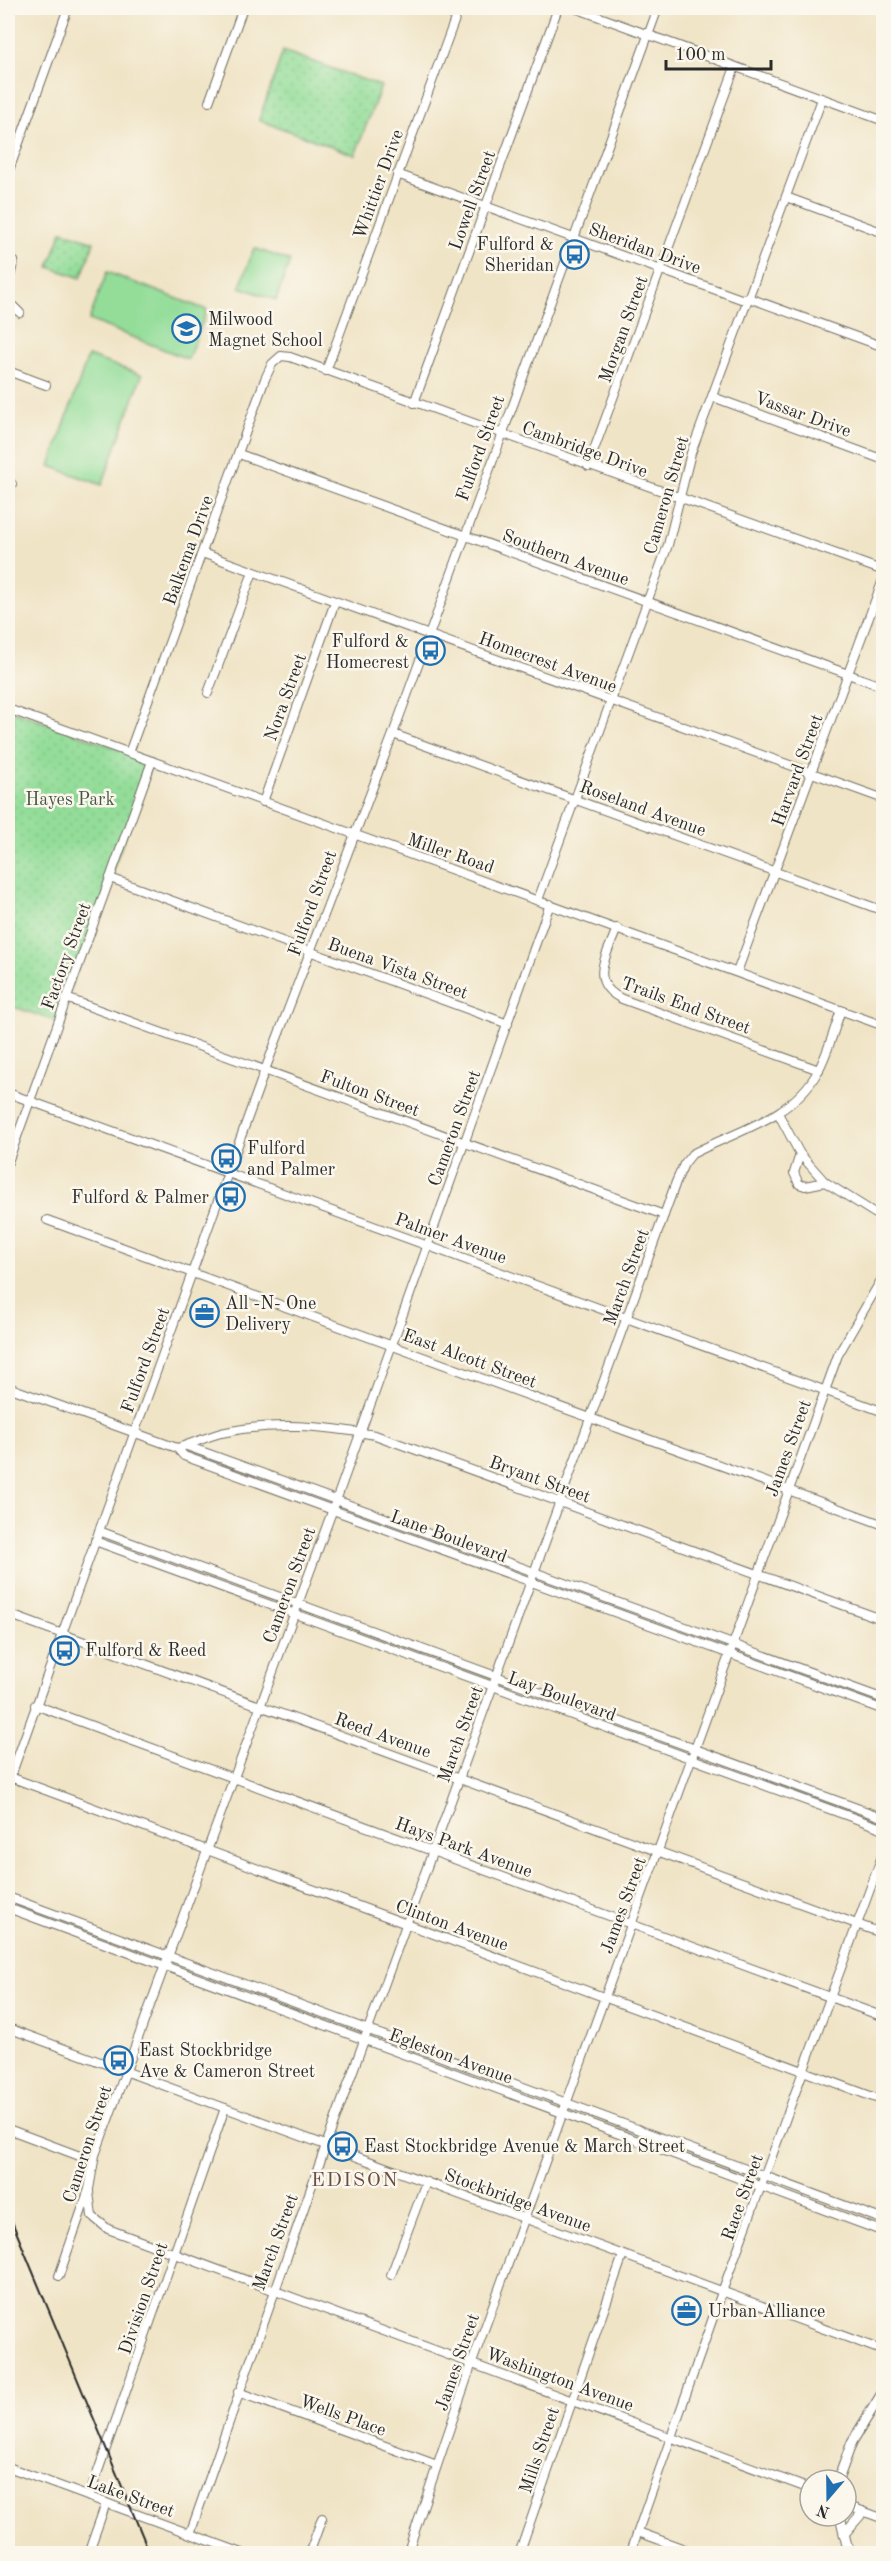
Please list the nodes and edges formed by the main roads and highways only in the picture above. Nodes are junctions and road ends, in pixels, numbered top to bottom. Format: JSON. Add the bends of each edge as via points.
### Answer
{"nodes":[{"id":1,"x":884,"y":2390,"type":"edge"},
{"id":2,"x":842,"y":2468,"type":"edge"},
{"id":3,"x":863,"y":2512,"type":"road end"},
{"id":4,"x":843,"y":2528,"type":"edge"},
{"id":5,"x":844,"y":2534,"type":"junction"},
{"id":6,"x":849,"y":2553,"type":"edge"}],
"edges":[{"from":1,"to":2,"type":"main road","via":[[852,2442]]},
{"from":3,"to":5,"type":"main road"},
{"from":4,"to":5,"type":"main road"},
{"from":5,"to":6,"type":"main road"}]}
